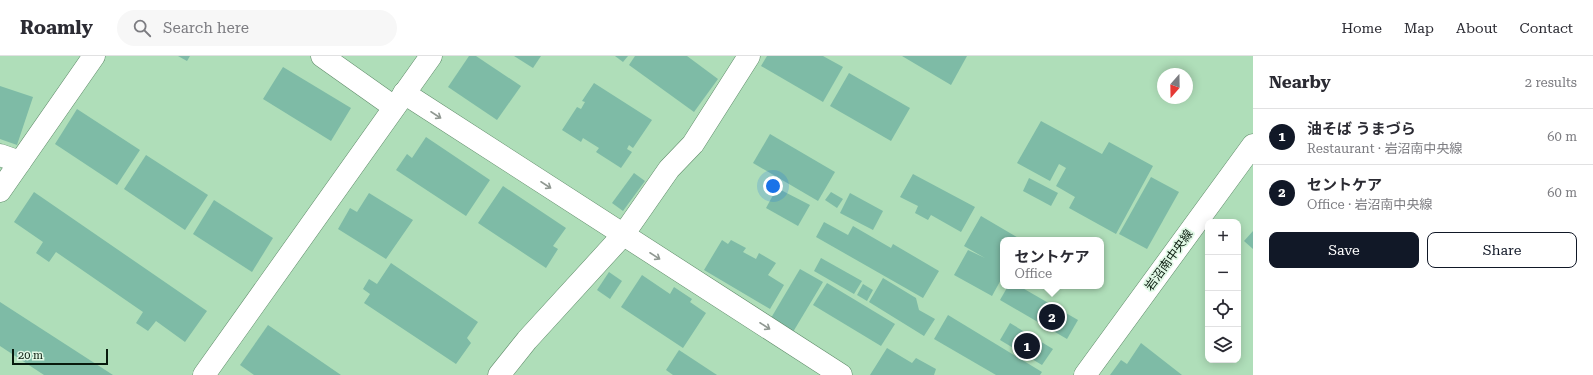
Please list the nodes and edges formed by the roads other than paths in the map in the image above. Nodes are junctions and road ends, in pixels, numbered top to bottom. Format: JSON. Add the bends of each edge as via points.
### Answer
{"nodes":[{"id":1,"x":94,"y":56,"type":"edge"},
{"id":2,"x":322,"y":56,"type":"edge"},
{"id":3,"x":431,"y":56,"type":"edge"},
{"id":4,"x":749,"y":56,"type":"edge"},
{"id":5,"x":399,"y":100,"type":"junction"},
{"id":6,"x":1253,"y":145,"type":"edge"},
{"id":7,"x":0,"y":155,"type":"edge"},
{"id":8,"x":20,"y":162,"type":"junction"},
{"id":9,"x":0,"y":190,"type":"edge"},
{"id":10,"x":623,"y":235,"type":"junction"},
{"id":11,"x":204,"y":375,"type":"edge"},
{"id":12,"x":499,"y":375,"type":"edge"},
{"id":13,"x":841,"y":375,"type":"edge"},
{"id":14,"x":1085,"y":375,"type":"edge"}],
"edges":[{"from":1,"to":8,"type":"street"},
{"from":2,"to":5,"type":"street"},
{"from":3,"to":5,"type":"street"},
{"from":4,"to":10,"type":"street","via":[[693,144],[669,170]]},
{"from":5,"to":10,"type":"street","one_way":true},
{"from":5,"to":11,"type":"street"},
{"from":6,"to":14,"type":"street","name":"岩沼南中央線"},
{"from":7,"to":8,"type":"street"},
{"from":8,"to":9,"type":"street"},
{"from":10,"to":12,"type":"street","via":[[527,340]]},
{"from":10,"to":13,"type":"street","one_way":true}]}
